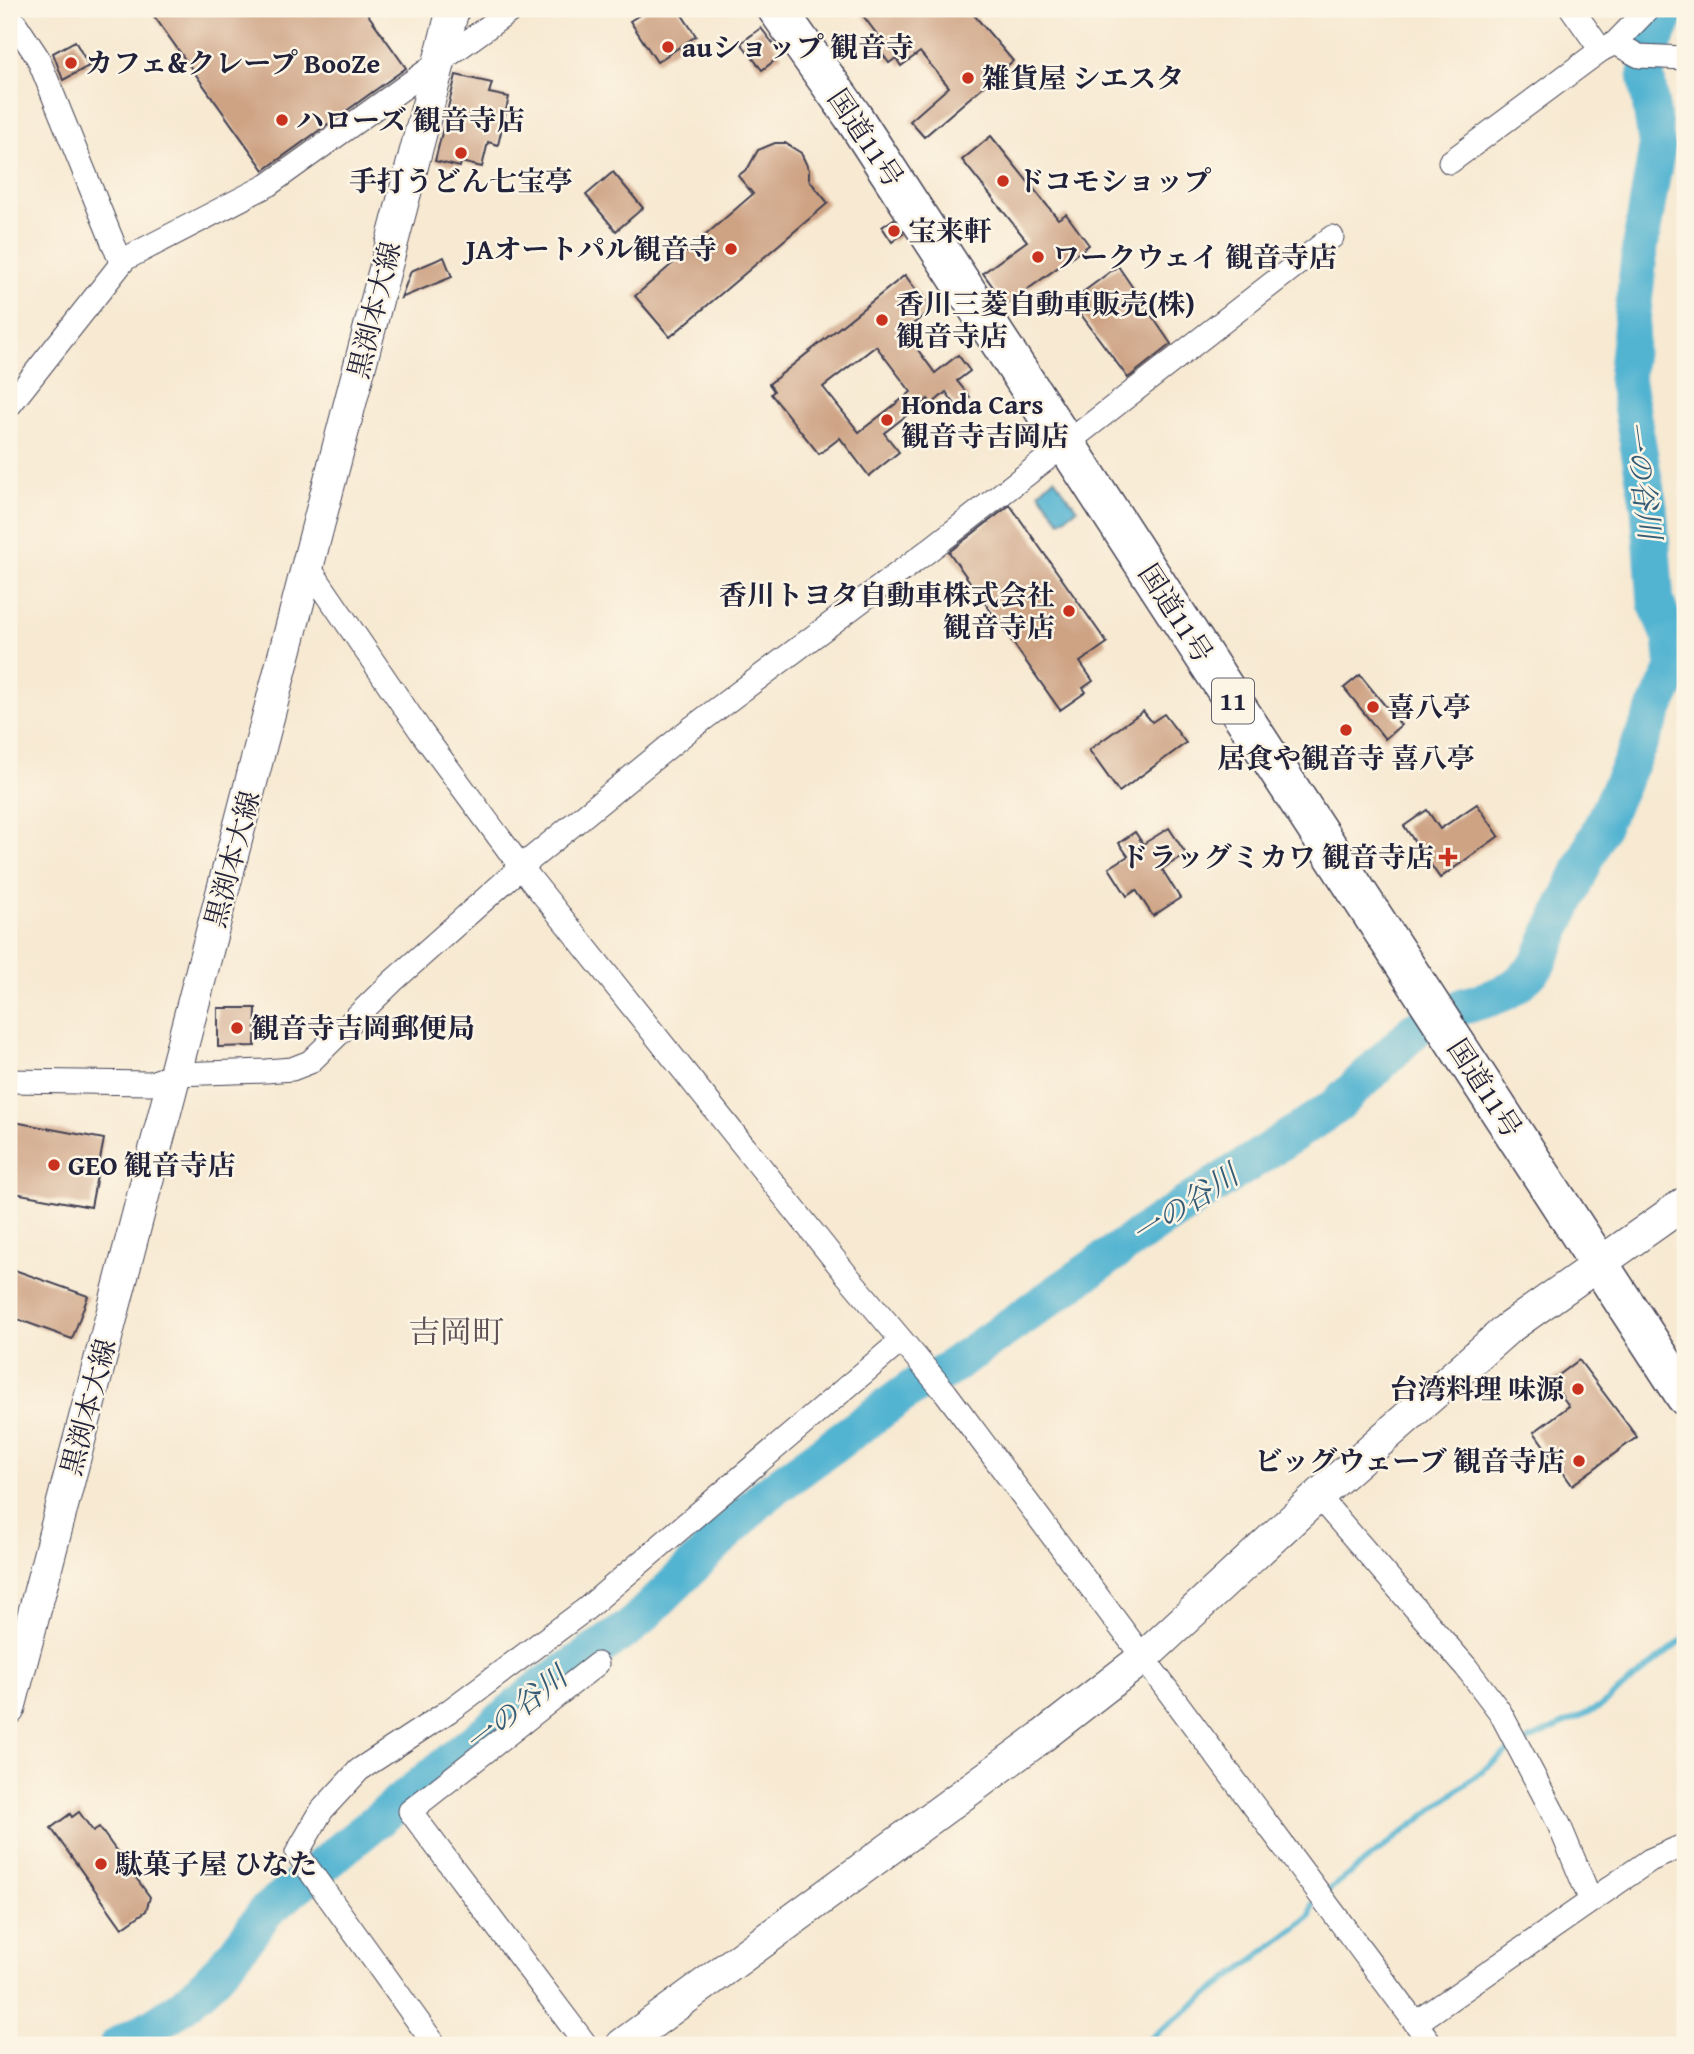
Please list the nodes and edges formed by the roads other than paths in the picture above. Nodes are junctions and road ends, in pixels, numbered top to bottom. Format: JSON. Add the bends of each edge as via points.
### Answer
{"nodes":[{"id":1,"x":453,"y":9,"type":"edge"},
{"id":2,"x":513,"y":9,"type":"edge"},
{"id":3,"x":777,"y":9,"type":"edge"},
{"id":4,"x":1572,"y":9,"type":"edge"},
{"id":5,"x":1648,"y":9,"type":"edge"},
{"id":6,"x":9,"y":14,"type":"edge"},
{"id":7,"x":1608,"y":47,"type":"junction"},
{"id":8,"x":1685,"y":58,"type":"edge"},
{"id":9,"x":438,"y":61,"type":"junction"},
{"id":10,"x":1450,"y":162,"type":"dead end"},
{"id":11,"x":1332,"y":237,"type":"dead end"},
{"id":12,"x":125,"y":259,"type":"junction"},
{"id":13,"x":9,"y":406,"type":"edge"},
{"id":14,"x":1067,"y":444,"type":"junction"},
{"id":15,"x":308,"y":566,"type":"junction"},
{"id":16,"x":521,"y":867,"type":"junction"},
{"id":17,"x":176,"y":1074,"type":"junction"},
{"id":18,"x":9,"y":1080,"type":"edge"},
{"id":19,"x":1685,"y":1203,"type":"edge"},
{"id":20,"x":1600,"y":1265,"type":"junction"},
{"id":21,"x":901,"y":1341,"type":"junction"},
{"id":22,"x":1685,"y":1396,"type":"edge"},
{"id":23,"x":1318,"y":1496,"type":"junction"},
{"id":24,"x":1144,"y":1657,"type":"junction"},
{"id":25,"x":597,"y":1664,"type":"dead end"},
{"id":26,"x":9,"y":1709,"type":"edge"},
{"id":27,"x":1685,"y":1845,"type":"edge"},
{"id":28,"x":1591,"y":1901,"type":"junction"},
{"id":29,"x":1416,"y":2023,"type":"junction"},
{"id":30,"x":435,"y":2045,"type":"edge"},
{"id":31,"x":586,"y":2045,"type":"edge"},
{"id":32,"x":622,"y":2045,"type":"edge"},
{"id":33,"x":1433,"y":2045,"type":"edge"}],
"edges":[{"from":1,"to":9,"type":"main road","name":"黒渕本大線"},
{"from":2,"to":9,"type":"street"},
{"from":3,"to":14,"type":"highway","name":"国道11号","number":"11","via":[[852,115]]},
{"from":4,"to":7,"type":"street"},
{"from":5,"to":7,"type":"street"},
{"from":6,"to":12,"type":"street","via":[[38,58],[118,255]]},
{"from":7,"to":8,"type":"street","via":[[1639,56]]},
{"from":7,"to":10,"type":"street"},
{"from":9,"to":12,"type":"street","via":[[268,185]]},
{"from":9,"to":15,"type":"main road","name":"黒渕本大線"},
{"from":11,"to":14,"type":"street"},
{"from":12,"to":13,"type":"street"},
{"from":14,"to":16,"type":"street","via":[[689,730]]},
{"from":14,"to":20,"type":"highway","name":"国道11号","number":"11"},
{"from":15,"to":16,"type":"street"},
{"from":15,"to":17,"type":"main road","name":"黒渕本大線"},
{"from":16,"to":17,"type":"street","via":[[310,1062],[292,1069]]},
{"from":16,"to":21,"type":"street"},
{"from":17,"to":18,"type":"street","via":[[151,1083]]},
{"from":17,"to":26,"type":"main road","name":"黒渕本大線"},
{"from":19,"to":20,"type":"main road"},
{"from":20,"to":22,"type":"highway","name":"国道11号","number":"11"},
{"from":20,"to":23,"type":"main road","via":[[1507,1329]]},
{"from":21,"to":24,"type":"street"},
{"from":21,"to":30,"type":"street","via":[[586,1609],[449,1711],[359,1770],[322,1810],[297,1853]]},
{"from":23,"to":24,"type":"main road"},
{"from":23,"to":28,"type":"street","via":[[1500,1712],[1558,1822]]},
{"from":24,"to":29,"type":"street"},
{"from":24,"to":32,"type":"main road"},
{"from":25,"to":31,"type":"street","via":[[410,1811]]},
{"from":27,"to":28,"type":"street","via":[[1650,1860]]},
{"from":28,"to":29,"type":"street"},
{"from":29,"to":33,"type":"street"}]}
